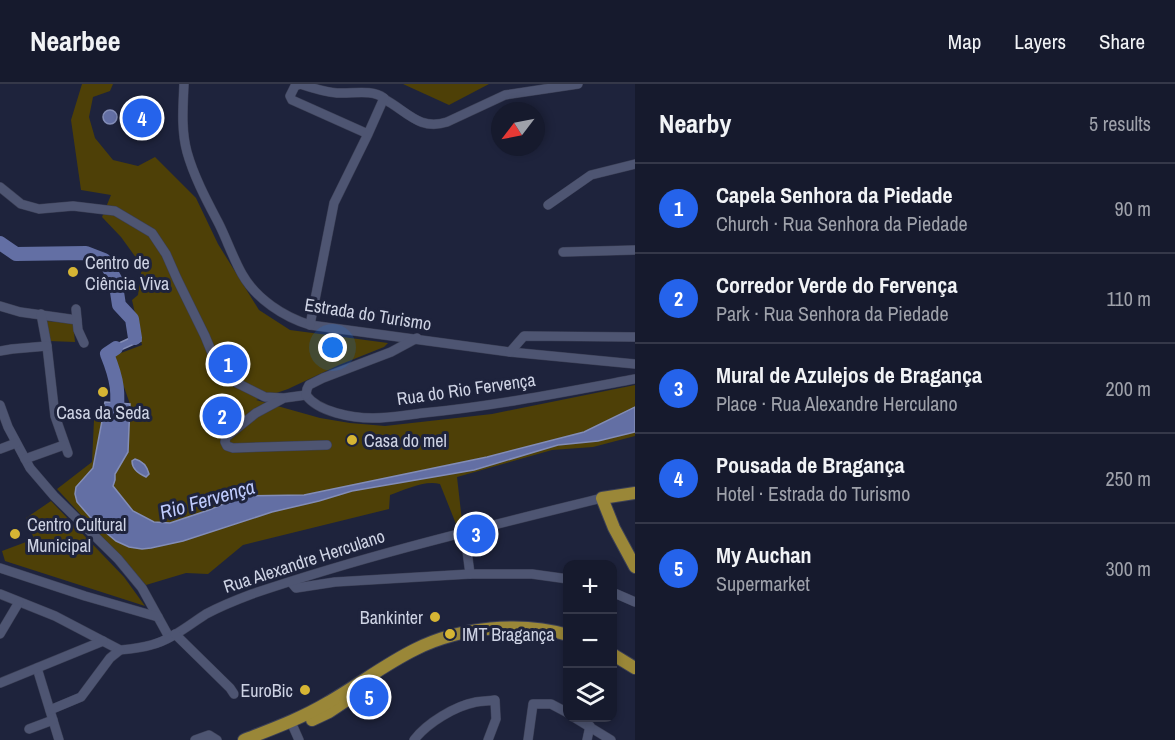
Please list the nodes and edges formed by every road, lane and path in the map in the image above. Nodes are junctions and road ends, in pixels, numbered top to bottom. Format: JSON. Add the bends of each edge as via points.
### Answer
{"nodes":[{"id":1,"x":184,"y":84,"type":"edge"},
{"id":2,"x":578,"y":84,"type":"edge"},
{"id":3,"x":384,"y":99,"type":"junction"},
{"id":4,"x":368,"y":134,"type":"junction"},
{"id":5,"x":635,"y":164,"type":"edge"},
{"id":6,"x":0,"y":187,"type":"edge"},
{"id":7,"x":548,"y":206,"type":"dead end"},
{"id":8,"x":635,"y":250,"type":"edge"},
{"id":9,"x":563,"y":252,"type":"dead end"},
{"id":10,"x":0,"y":306,"type":"edge"},
{"id":11,"x":76,"y":309,"type":"dead end"},
{"id":12,"x":20,"y":312,"type":"junction"},
{"id":13,"x":8,"y":314,"type":"dead end"},
{"id":14,"x":41,"y":314,"type":"junction"},
{"id":15,"x":77,"y":320,"type":"junction"},
{"id":16,"x":310,"y":325,"type":"junction"},
{"id":17,"x":635,"y":336,"type":"edge"},
{"id":18,"x":417,"y":338,"type":"junction"},
{"id":19,"x":84,"y":344,"type":"dead end"},
{"id":20,"x":47,"y":346,"type":"junction"},
{"id":21,"x":0,"y":351,"type":"edge"},
{"id":22,"x":510,"y":352,"type":"junction"},
{"id":23,"x":635,"y":364,"type":"edge"},
{"id":24,"x":635,"y":379,"type":"edge"},
{"id":25,"x":306,"y":395,"type":"junction"},
{"id":26,"x":284,"y":398,"type":"junction"},
{"id":27,"x":0,"y":405,"type":"edge"},
{"id":28,"x":16,"y":443,"type":"junction"},
{"id":29,"x":327,"y":445,"type":"dead end"},
{"id":30,"x":0,"y":449,"type":"edge"},
{"id":31,"x":25,"y":459,"type":"junction"},
{"id":32,"x":635,"y":493,"type":"edge"},
{"id":33,"x":602,"y":498,"type":"junction"},
{"id":34,"x":467,"y":551,"type":"dead end"},
{"id":35,"x":635,"y":567,"type":"edge"},
{"id":36,"x":0,"y":568,"type":"edge"},
{"id":37,"x":470,"y":574,"type":"junction"},
{"id":38,"x":563,"y":578,"type":"edge"},
{"id":39,"x":291,"y":582,"type":"junction"},
{"id":40,"x":0,"y":594,"type":"edge"},
{"id":41,"x":617,"y":594,"type":"edge"},
{"id":42,"x":19,"y":602,"type":"junction"},
{"id":43,"x":635,"y":602,"type":"edge"},
{"id":44,"x":158,"y":617,"type":"junction"},
{"id":45,"x":0,"y":634,"type":"edge"},
{"id":46,"x":563,"y":634,"type":"edge"},
{"id":47,"x":172,"y":636,"type":"junction"},
{"id":48,"x":103,"y":641,"type":"junction"},
{"id":49,"x":563,"y":641,"type":"edge"},
{"id":50,"x":120,"y":650,"type":"junction"},
{"id":51,"x":617,"y":657,"type":"edge"},
{"id":52,"x":617,"y":664,"type":"edge"},
{"id":53,"x":37,"y":668,"type":"junction"},
{"id":54,"x":635,"y":668,"type":"edge"},
{"id":55,"x":635,"y":675,"type":"edge"},
{"id":56,"x":0,"y":682,"type":"edge"},
{"id":57,"x":234,"y":694,"type":"dead end"},
{"id":58,"x":563,"y":711,"type":"edge"},
{"id":59,"x":52,"y":715,"type":"junction"},
{"id":60,"x":583,"y":722,"type":"edge"},
{"id":61,"x":590,"y":726,"type":"junction"},
{"id":62,"x":29,"y":729,"type":"dead end"},
{"id":63,"x":294,"y":730,"type":"edge"},
{"id":64,"x":59,"y":740,"type":"edge"},
{"id":65,"x":195,"y":740,"type":"edge"},
{"id":66,"x":218,"y":740,"type":"edge"},
{"id":67,"x":244,"y":740,"type":"edge"},
{"id":68,"x":263,"y":740,"type":"edge"},
{"id":69,"x":414,"y":740,"type":"edge"},
{"id":70,"x":488,"y":740,"type":"edge"},
{"id":71,"x":528,"y":740,"type":"edge"},
{"id":72,"x":587,"y":740,"type":"edge"},
{"id":73,"x":611,"y":740,"type":"edge"}],
"edges":[{"from":1,"to":16,"type":"street","name":"Estrada do Turismo","via":[[187,153],[243,276],[275,308]]},
{"from":2,"to":3,"type":"street","via":[[505,95],[439,125],[416,120]]},
{"from":3,"to":4,"type":"street"},
{"from":3,"to":4,"type":"street","via":[[376,93],[338,93],[300,84],[290,96]]},
{"from":4,"to":16,"type":"street","via":[[334,203]]},
{"from":5,"to":7,"type":"street","via":[[591,176]]},
{"from":6,"to":26,"type":"street","via":[[21,204],[115,212],[152,233],[166,254],[214,358],[229,379],[265,397]]},
{"from":8,"to":9,"type":"street"},
{"from":10,"to":12,"type":"street"},
{"from":11,"to":15,"type":"street"},
{"from":12,"to":13,"type":"street"},
{"from":12,"to":14,"type":"street"},
{"from":14,"to":15,"type":"street"},
{"from":14,"to":20,"type":"street"},
{"from":15,"to":19,"type":"street"},
{"from":16,"to":18,"type":"street","name":"Estrada do Turismo"},
{"from":17,"to":22,"type":"street","via":[[524,336]]},
{"from":18,"to":22,"type":"street","name":"Estrada do Turismo"},
{"from":18,"to":25,"type":"street","via":[[309,385]]},
{"from":20,"to":21,"type":"street"},
{"from":20,"to":31,"type":"street","via":[[55,416],[66,449]]},
{"from":22,"to":23,"type":"street","name":"Estrada do Turismo"},
{"from":24,"to":25,"type":"street","name":"Rua do Rio Fervença","via":[[458,410],[372,418],[334,413],[317,406]]},
{"from":25,"to":26,"type":"street"},
{"from":26,"to":29,"type":"street","via":[[256,412],[226,436],[227,446]]},
{"from":27,"to":28,"type":"street"},
{"from":28,"to":30,"type":"street"},
{"from":28,"to":31,"type":"street"},
{"from":31,"to":44,"type":"street","via":[[54,496],[118,559],[142,588]]},
{"from":32,"to":33,"type":"main road","name":"Rua Alexandre Herculano"},
{"from":33,"to":35,"type":"main road"},
{"from":33,"to":39,"type":"street","name":"Rua Alexandre Herculano","via":[[447,536]]},
{"from":34,"to":37,"type":"street"},
{"from":36,"to":44,"type":"street"},
{"from":37,"to":38,"type":"street"},
{"from":37,"to":39,"type":"street","via":[[297,588]]},
{"from":39,"to":47,"type":"street","name":"Rua Alexandre Herculano","via":[[229,603]]},
{"from":40,"to":42,"type":"street"},
{"from":41,"to":43,"type":"street"},
{"from":42,"to":45,"type":"street"},
{"from":42,"to":48,"type":"street"},
{"from":44,"to":47,"type":"street"},
{"from":46,"to":63,"type":"main road","via":[[503,627],[437,639],[328,703]]},
{"from":47,"to":50,"type":"street","name":"Rua Alexandre Herculano","via":[[152,645]]},
{"from":47,"to":57,"type":"street"},
{"from":48,"to":50,"type":"street"},
{"from":48,"to":53,"type":"street"},
{"from":49,"to":63,"type":"main road","via":[[503,634],[456,640],[412,658]]},
{"from":50,"to":59,"type":"street","via":[[81,697]]},
{"from":51,"to":54,"type":"main road"},
{"from":52,"to":55,"type":"main road"},
{"from":53,"to":56,"type":"street"},
{"from":53,"to":59,"type":"street"},
{"from":58,"to":71,"type":"street","via":[[551,704],[533,704]]},
{"from":59,"to":62,"type":"street"},
{"from":59,"to":64,"type":"street"},
{"from":60,"to":61,"type":"street"},
{"from":61,"to":72,"type":"street"},
{"from":61,"to":73,"type":"street"},
{"from":63,"to":67,"type":"main road"},
{"from":63,"to":68,"type":"main road"},
{"from":65,"to":66,"type":"street","via":[[209,735]]},
{"from":69,"to":70,"type":"street","via":[[451,711],[474,702],[495,700],[496,719]]}]}
